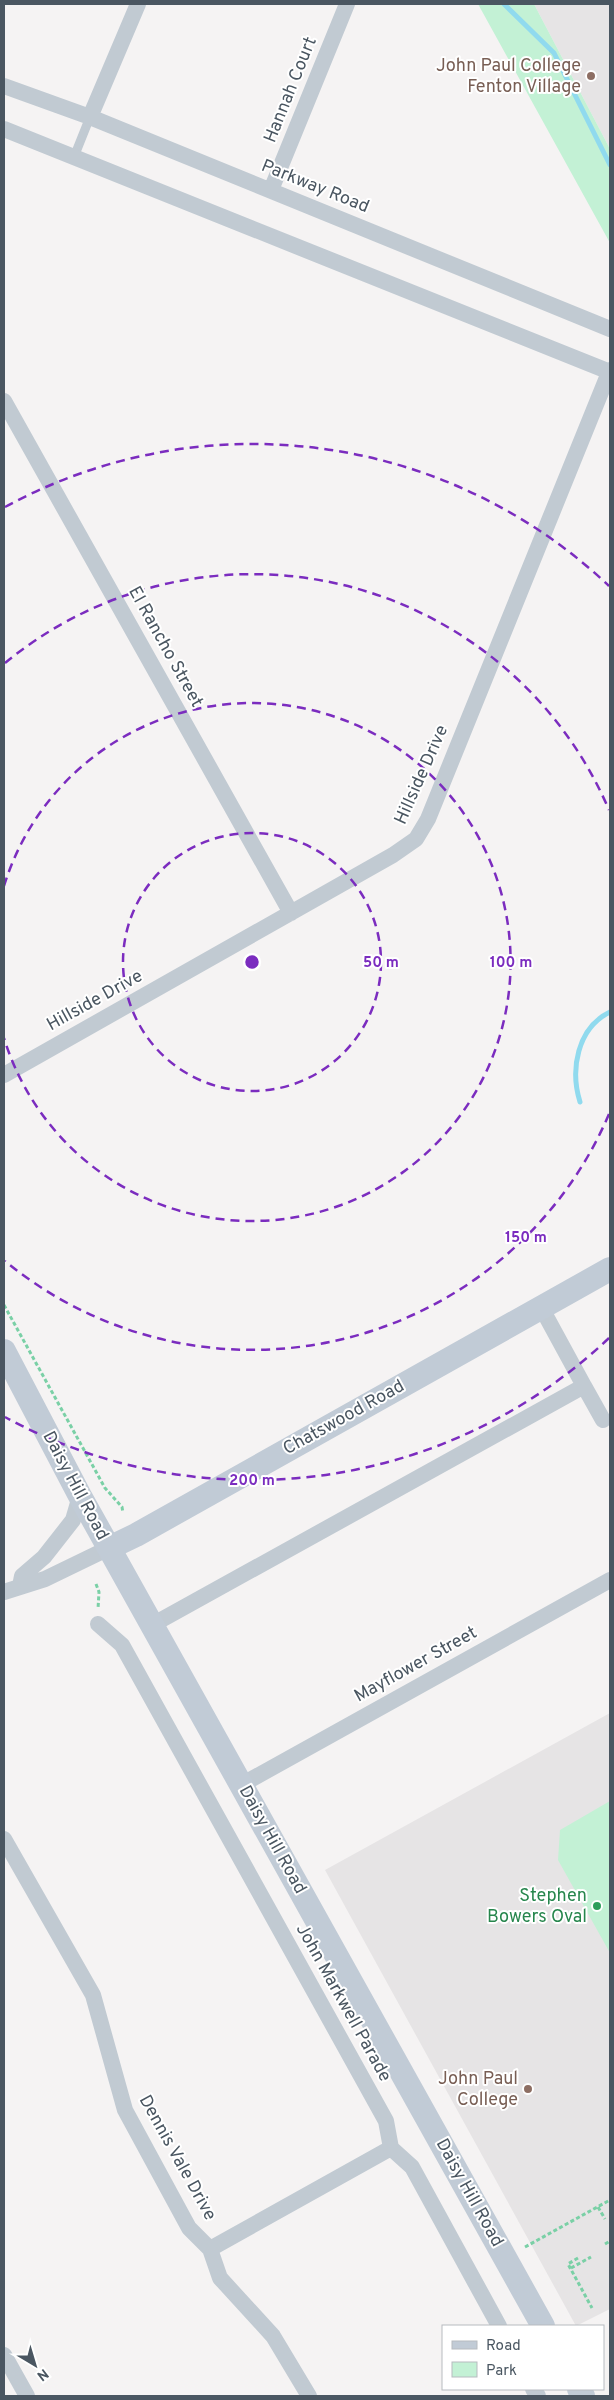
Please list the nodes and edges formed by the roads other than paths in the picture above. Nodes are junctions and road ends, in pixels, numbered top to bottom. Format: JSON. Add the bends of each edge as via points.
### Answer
{"nodes":[{"id":1,"x":138,"y":4,"type":"edge"},
{"id":2,"x":347,"y":4,"type":"edge"},
{"id":3,"x":4,"y":86,"type":"edge"},
{"id":4,"x":90,"y":117,"type":"junction"},
{"id":5,"x":4,"y":129,"type":"edge"},
{"id":6,"x":74,"y":157,"type":"junction"},
{"id":7,"x":271,"y":190,"type":"junction"},
{"id":8,"x":610,"y":330,"type":"edge"},
{"id":9,"x":610,"y":371,"type":"edge"},
{"id":10,"x":4,"y":401,"type":"edge"},
{"id":11,"x":291,"y":913,"type":"junction"},
{"id":12,"x":4,"y":1075,"type":"edge"},
{"id":13,"x":610,"y":1269,"type":"edge"},
{"id":14,"x":541,"y":1307,"type":"junction"},
{"id":15,"x":4,"y":1352,"type":"edge"},
{"id":16,"x":584,"y":1386,"type":"junction"},
{"id":17,"x":603,"y":1420,"type":"dead end"},
{"id":18,"x":80,"y":1496,"type":"junction"},
{"id":19,"x":109,"y":1548,"type":"junction"},
{"id":20,"x":610,"y":1580,"type":"edge"},
{"id":21,"x":20,"y":1586,"type":"junction"},
{"id":22,"x":4,"y":1592,"type":"edge"},
{"id":23,"x":98,"y":1624,"type":"road end"},
{"id":24,"x":152,"y":1625,"type":"junction"},
{"id":25,"x":241,"y":1785,"type":"junction"},
{"id":26,"x":4,"y":1839,"type":"edge"},
{"id":27,"x":391,"y":2148,"type":"junction"},
{"id":28,"x":210,"y":2249,"type":"junction"},
{"id":29,"x":498,"y":2325,"type":"edge"},
{"id":30,"x":543,"y":2325,"type":"edge"},
{"id":31,"x":4,"y":2355,"type":"edge"},
{"id":32,"x":27,"y":2396,"type":"edge"},
{"id":33,"x":308,"y":2396,"type":"edge"}],
"edges":[{"from":1,"to":4,"type":"street"},
{"from":2,"to":7,"type":"street","name":"Hannah Court"},
{"from":3,"to":4,"type":"street","name":"Parkway Road"},
{"from":4,"to":6,"type":"lane"},
{"from":4,"to":7,"type":"street","name":"Parkway Road"},
{"from":5,"to":6,"type":"street"},
{"from":6,"to":9,"type":"street"},
{"from":7,"to":8,"type":"street","name":"Parkway Road"},
{"from":9,"to":11,"type":"street","name":"Hillside Drive","via":[[428,818],[416,839]]},
{"from":10,"to":11,"type":"street","name":"El Rancho Street"},
{"from":11,"to":12,"type":"street","name":"Hillside Drive"},
{"from":13,"to":14,"type":"main road","name":"Chatswood Road"},
{"from":14,"to":16,"type":"street"},
{"from":14,"to":19,"type":"main road","name":"Chatswood Road","via":[[136,1536]]},
{"from":15,"to":18,"type":"main road","name":"Daisy Hill Road"},
{"from":16,"to":17,"type":"street"},
{"from":16,"to":24,"type":"street"},
{"from":18,"to":19,"type":"main road","name":"Daisy Hill Road"},
{"from":18,"to":21,"type":"street","via":[[73,1520],[44,1557],[22,1576]]},
{"from":19,"to":21,"type":"street","name":"Chatswood Road","via":[[45,1579]]},
{"from":19,"to":24,"type":"main road","name":"Daisy Hill Road"},
{"from":20,"to":25,"type":"street","name":"Mayflower Street"},
{"from":21,"to":22,"type":"street","name":"Chatswood Road"},
{"from":23,"to":27,"type":"street","name":"John Markwell Parade","via":[[122,1645],[386,2121]]},
{"from":24,"to":25,"type":"main road","name":"Daisy Hill Road"},
{"from":25,"to":30,"type":"main road","name":"Daisy Hill Road"},
{"from":26,"to":28,"type":"street","name":"Dennis Vale Drive","via":[[93,1995],[125,2110],[189,2228]]},
{"from":27,"to":28,"type":"street"},
{"from":27,"to":29,"type":"street","via":[[412,2167]]},
{"from":28,"to":33,"type":"street","name":"Dennis Vale Drive","via":[[220,2278],[273,2336]]},
{"from":31,"to":32,"type":"street"}]}
